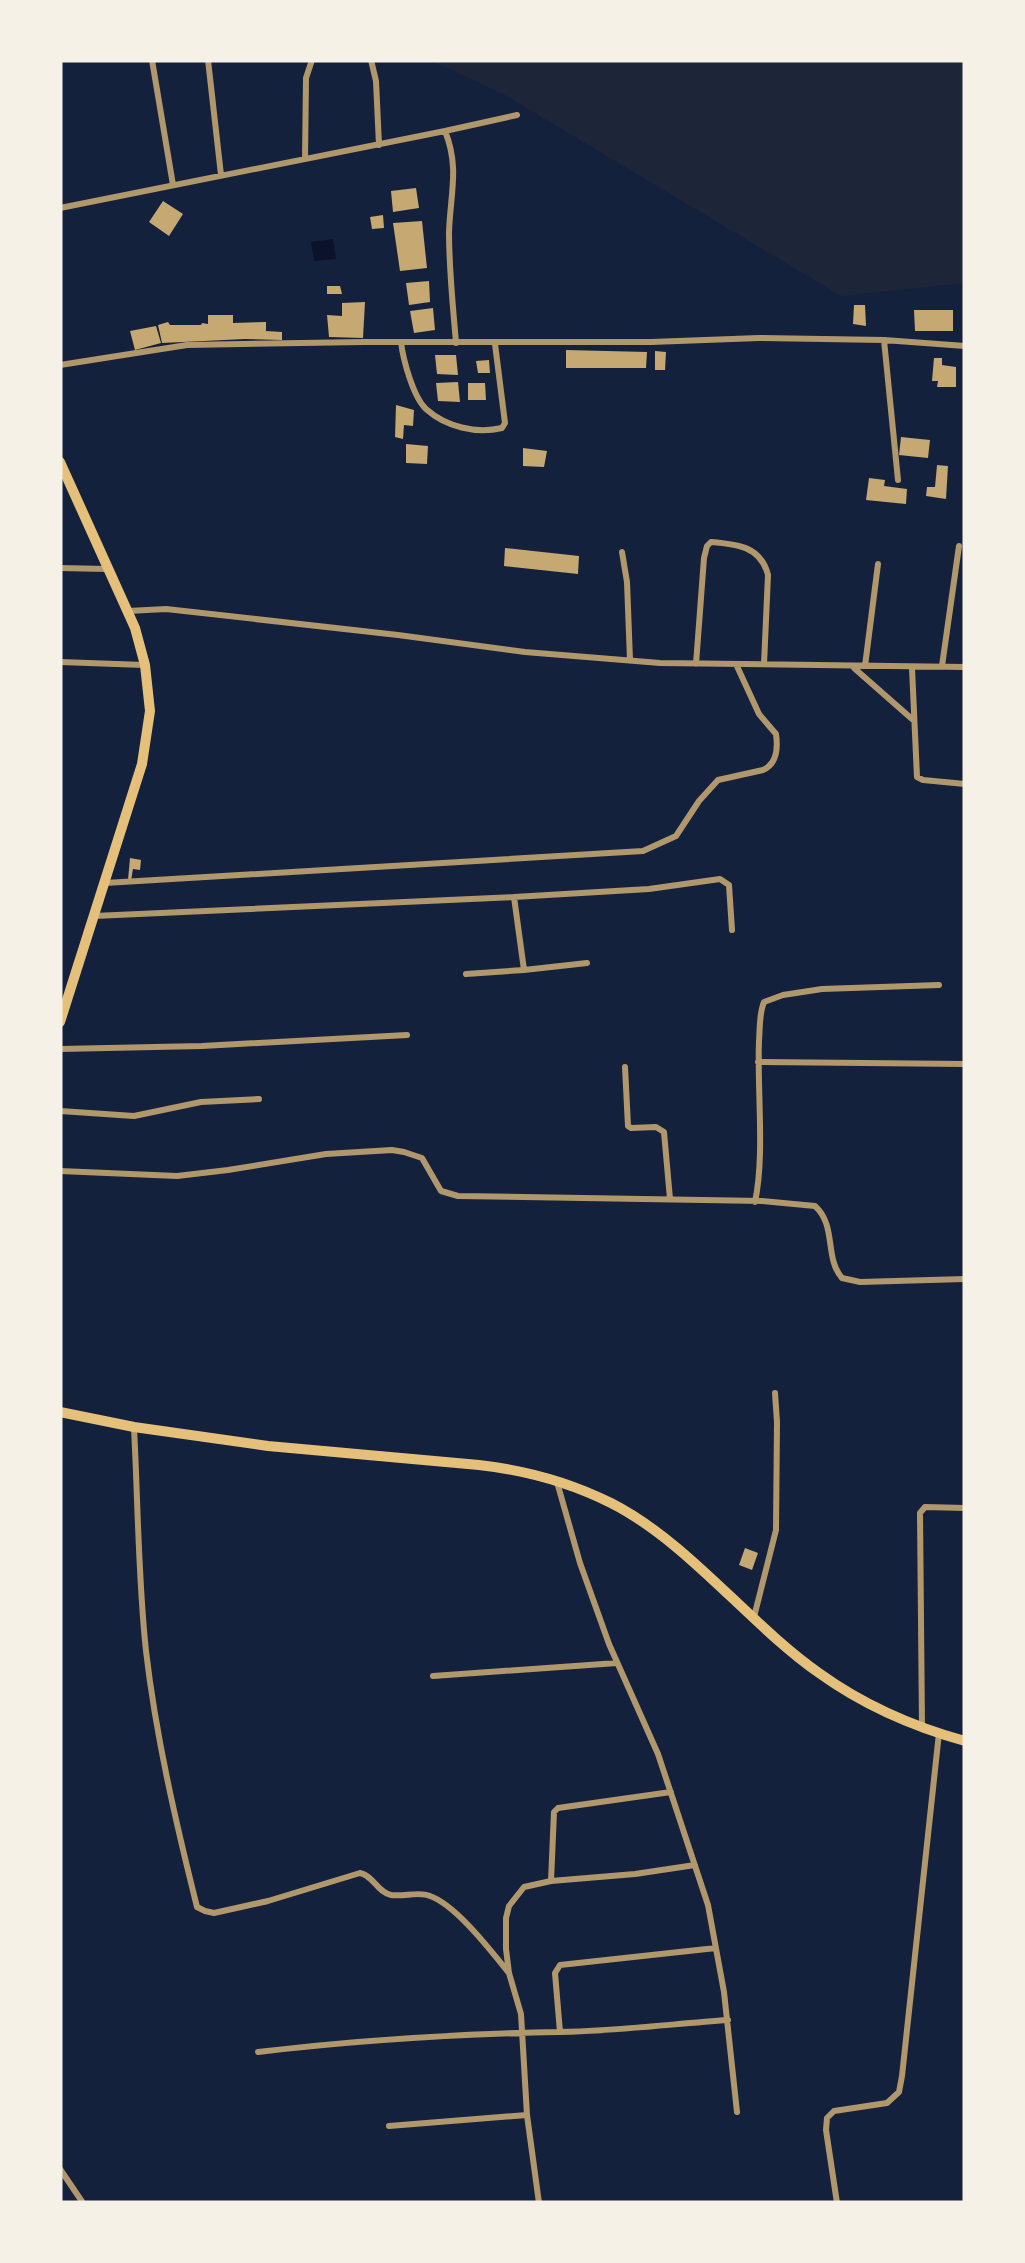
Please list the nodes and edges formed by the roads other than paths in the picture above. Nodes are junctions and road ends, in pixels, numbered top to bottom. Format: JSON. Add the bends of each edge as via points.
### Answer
{"nodes":[{"id":1,"x":152,"y":60,"type":"edge"},
{"id":2,"x":208,"y":60,"type":"edge"},
{"id":3,"x":312,"y":60,"type":"edge"},
{"id":4,"x":371,"y":60,"type":"edge"},
{"id":5,"x":518,"y":114,"type":"dead end"},
{"id":6,"x":445,"y":132,"type":"junction"},
{"id":7,"x":379,"y":145,"type":"junction"},
{"id":8,"x":305,"y":159,"type":"junction"},
{"id":9,"x":221,"y":176,"type":"junction"},
{"id":10,"x":173,"y":185,"type":"junction"},
{"id":11,"x":60,"y":208,"type":"edge"},
{"id":12,"x":884,"y":340,"type":"junction"},
{"id":13,"x":401,"y":342,"type":"junction"},
{"id":14,"x":456,"y":343,"type":"junction"},
{"id":15,"x":495,"y":344,"type":"junction"},
{"id":16,"x":965,"y":346,"type":"edge"},
{"id":17,"x":60,"y":365,"type":"edge"},
{"id":18,"x":60,"y":462,"type":"edge"},
{"id":19,"x":898,"y":480,"type":"dead end"},
{"id":20,"x":959,"y":546,"type":"dead end"},
{"id":21,"x":622,"y":552,"type":"dead end"},
{"id":22,"x":878,"y":564,"type":"dead end"},
{"id":23,"x":60,"y":568,"type":"edge"},
{"id":24,"x":107,"y":569,"type":"junction"},
{"id":25,"x":127,"y":612,"type":"junction"},
{"id":26,"x":630,"y":660,"type":"junction"},
{"id":27,"x":60,"y":662,"type":"edge"},
{"id":28,"x":696,"y":664,"type":"junction"},
{"id":29,"x":736,"y":664,"type":"junction"},
{"id":30,"x":764,"y":664,"type":"junction"},
{"id":31,"x":145,"y":665,"type":"junction"},
{"id":32,"x":852,"y":666,"type":"junction"},
{"id":33,"x":865,"y":666,"type":"junction"},
{"id":34,"x":942,"y":666,"type":"junction"},
{"id":35,"x":965,"y":667,"type":"edge"},
{"id":36,"x":912,"y":668,"type":"junction"},
{"id":37,"x":913,"y":720,"type":"junction"},
{"id":38,"x":965,"y":784,"type":"edge"},
{"id":39,"x":104,"y":884,"type":"junction"},
{"id":40,"x":514,"y":898,"type":"junction"},
{"id":41,"x":93,"y":916,"type":"junction"},
{"id":42,"x":732,"y":930,"type":"dead end"},
{"id":43,"x":588,"y":963,"type":"dead end"},
{"id":44,"x":524,"y":970,"type":"junction"},
{"id":45,"x":466,"y":974,"type":"dead end"},
{"id":46,"x":939,"y":985,"type":"dead end"},
{"id":47,"x":64,"y":998,"type":"edge"},
{"id":48,"x":60,"y":1022,"type":"edge"},
{"id":49,"x":407,"y":1036,"type":"dead end"},
{"id":50,"x":60,"y":1049,"type":"edge"},
{"id":51,"x":758,"y":1062,"type":"junction"},
{"id":52,"x":965,"y":1064,"type":"edge"},
{"id":53,"x":625,"y":1067,"type":"dead end"},
{"id":54,"x":259,"y":1099,"type":"dead end"},
{"id":55,"x":60,"y":1111,"type":"edge"},
{"id":56,"x":60,"y":1171,"type":"edge"},
{"id":57,"x":670,"y":1199,"type":"junction"},
{"id":58,"x":754,"y":1202,"type":"junction"},
{"id":59,"x":965,"y":1278,"type":"edge"},
{"id":60,"x":775,"y":1393,"type":"dead end"},
{"id":61,"x":60,"y":1412,"type":"edge"},
{"id":62,"x":134,"y":1427,"type":"junction"},
{"id":63,"x":557,"y":1480,"type":"junction"},
{"id":64,"x":965,"y":1508,"type":"edge"},
{"id":65,"x":754,"y":1619,"type":"junction"},
{"id":66,"x":617,"y":1663,"type":"junction"},
{"id":67,"x":433,"y":1676,"type":"dead end"},
{"id":68,"x":922,"y":1726,"type":"junction"},
{"id":69,"x":938,"y":1733,"type":"junction"},
{"id":70,"x":965,"y":1741,"type":"edge"},
{"id":71,"x":671,"y":1792,"type":"junction"},
{"id":72,"x":694,"y":1864,"type":"junction"},
{"id":73,"x":551,"y":1881,"type":"junction"},
{"id":74,"x":716,"y":1948,"type":"junction"},
{"id":75,"x":508,"y":1973,"type":"junction"},
{"id":76,"x":728,"y":2020,"type":"junction"},
{"id":77,"x":522,"y":2032,"type":"junction"},
{"id":78,"x":560,"y":2032,"type":"junction"},
{"id":79,"x":258,"y":2052,"type":"dead end"},
{"id":80,"x":737,"y":2112,"type":"dead end"},
{"id":81,"x":527,"y":2115,"type":"junction"},
{"id":82,"x":389,"y":2126,"type":"dead end"},
{"id":83,"x":60,"y":2169,"type":"edge"},
{"id":84,"x":82,"y":2203,"type":"edge"},
{"id":85,"x":539,"y":2203,"type":"edge"},
{"id":86,"x":837,"y":2203,"type":"edge"}],
"edges":[{"from":1,"to":10,"type":"street"},
{"from":2,"to":9,"type":"street"},
{"from":3,"to":8,"type":"street"},
{"from":4,"to":7,"type":"street"},
{"from":5,"to":6,"type":"street"},
{"from":6,"to":7,"type":"street"},
{"from":6,"to":14,"type":"street","via":[[453,162],[449,236]]},
{"from":7,"to":8,"type":"street"},
{"from":8,"to":9,"type":"street"},
{"from":9,"to":10,"type":"street"},
{"from":10,"to":11,"type":"street"},
{"from":12,"to":15,"type":"street"},
{"from":12,"to":16,"type":"street"},
{"from":12,"to":19,"type":"street"},
{"from":13,"to":14,"type":"street"},
{"from":13,"to":15,"type":"street","via":[[427,410],[466,430],[505,424]]},
{"from":13,"to":17,"type":"street","via":[[186,345]]},
{"from":14,"to":15,"type":"street"},
{"from":18,"to":24,"type":"main road"},
{"from":20,"to":34,"type":"street"},
{"from":21,"to":26,"type":"street"},
{"from":22,"to":33,"type":"street"},
{"from":23,"to":24,"type":"street"},
{"from":24,"to":25,"type":"main road"},
{"from":25,"to":26,"type":"street","via":[[166,609]]},
{"from":25,"to":31,"type":"main road"},
{"from":26,"to":28,"type":"street"},
{"from":27,"to":31,"type":"street"},
{"from":28,"to":29,"type":"street"},
{"from":28,"to":30,"type":"street","via":[[711,542],[747,548],[766,564]]},
{"from":29,"to":30,"type":"street"},
{"from":29,"to":39,"type":"street","via":[[776,734],[776,756],[762,770],[718,780],[676,836],[643,850]]},
{"from":30,"to":32,"type":"street"},
{"from":31,"to":39,"type":"main road","via":[[146,745]]},
{"from":32,"to":33,"type":"street"},
{"from":32,"to":37,"type":"street"},
{"from":33,"to":36,"type":"street"},
{"from":34,"to":35,"type":"street"},
{"from":34,"to":36,"type":"street"},
{"from":36,"to":37,"type":"street"},
{"from":37,"to":38,"type":"street","via":[[917,776]]},
{"from":39,"to":41,"type":"main road"},
{"from":40,"to":41,"type":"street"},
{"from":40,"to":42,"type":"street","via":[[720,879],[729,885]]},
{"from":40,"to":44,"type":"street"},
{"from":41,"to":47,"type":"main road"},
{"from":43,"to":44,"type":"street"},
{"from":44,"to":45,"type":"street"},
{"from":46,"to":51,"type":"street","via":[[770,998],[760,1012]]},
{"from":47,"to":48,"type":"main road"},
{"from":49,"to":50,"type":"street"},
{"from":51,"to":52,"type":"street"},
{"from":51,"to":58,"type":"street"},
{"from":53,"to":57,"type":"street","via":[[628,1126],[660,1128],[666,1138]]},
{"from":54,"to":55,"type":"street","via":[[134,1116]]},
{"from":56,"to":57,"type":"street","via":[[177,1176],[392,1150],[422,1158],[440,1191],[458,1196]]},
{"from":57,"to":58,"type":"street"},
{"from":58,"to":59,"type":"street","via":[[821,1211],[834,1266],[850,1282]]},
{"from":60,"to":65,"type":"street","via":[[776,1530]]},
{"from":61,"to":62,"type":"main road"},
{"from":62,"to":63,"type":"main road","via":[[504,1468]]},
{"from":62,"to":75,"type":"street","via":[[146,1650],[197,1906],[214,1912],[366,1874],[390,1894],[428,1894],[446,1906]]},
{"from":63,"to":65,"type":"main road","via":[[641,1522]]},
{"from":63,"to":66,"type":"street"},
{"from":64,"to":68,"type":"street","via":[[925,1507],[920,1513]]},
{"from":65,"to":68,"type":"main road","via":[[853,1696]]},
{"from":66,"to":67,"type":"street"},
{"from":66,"to":71,"type":"street"},
{"from":68,"to":69,"type":"main road"},
{"from":69,"to":70,"type":"main road"},
{"from":69,"to":86,"type":"street","via":[[899,2092],[827,2118]]},
{"from":71,"to":72,"type":"street"},
{"from":71,"to":73,"type":"street","via":[[558,1808]]},
{"from":72,"to":73,"type":"street"},
{"from":72,"to":74,"type":"street"},
{"from":73,"to":75,"type":"street","via":[[524,1887],[510,1906]]},
{"from":74,"to":76,"type":"street"},
{"from":74,"to":78,"type":"street","via":[[560,1965]]},
{"from":75,"to":77,"type":"street"},
{"from":76,"to":78,"type":"street"},
{"from":76,"to":80,"type":"street"},
{"from":77,"to":78,"type":"street"},
{"from":77,"to":79,"type":"street"},
{"from":77,"to":81,"type":"street"},
{"from":81,"to":82,"type":"street"},
{"from":81,"to":85,"type":"street"},
{"from":83,"to":84,"type":"street"}]}
